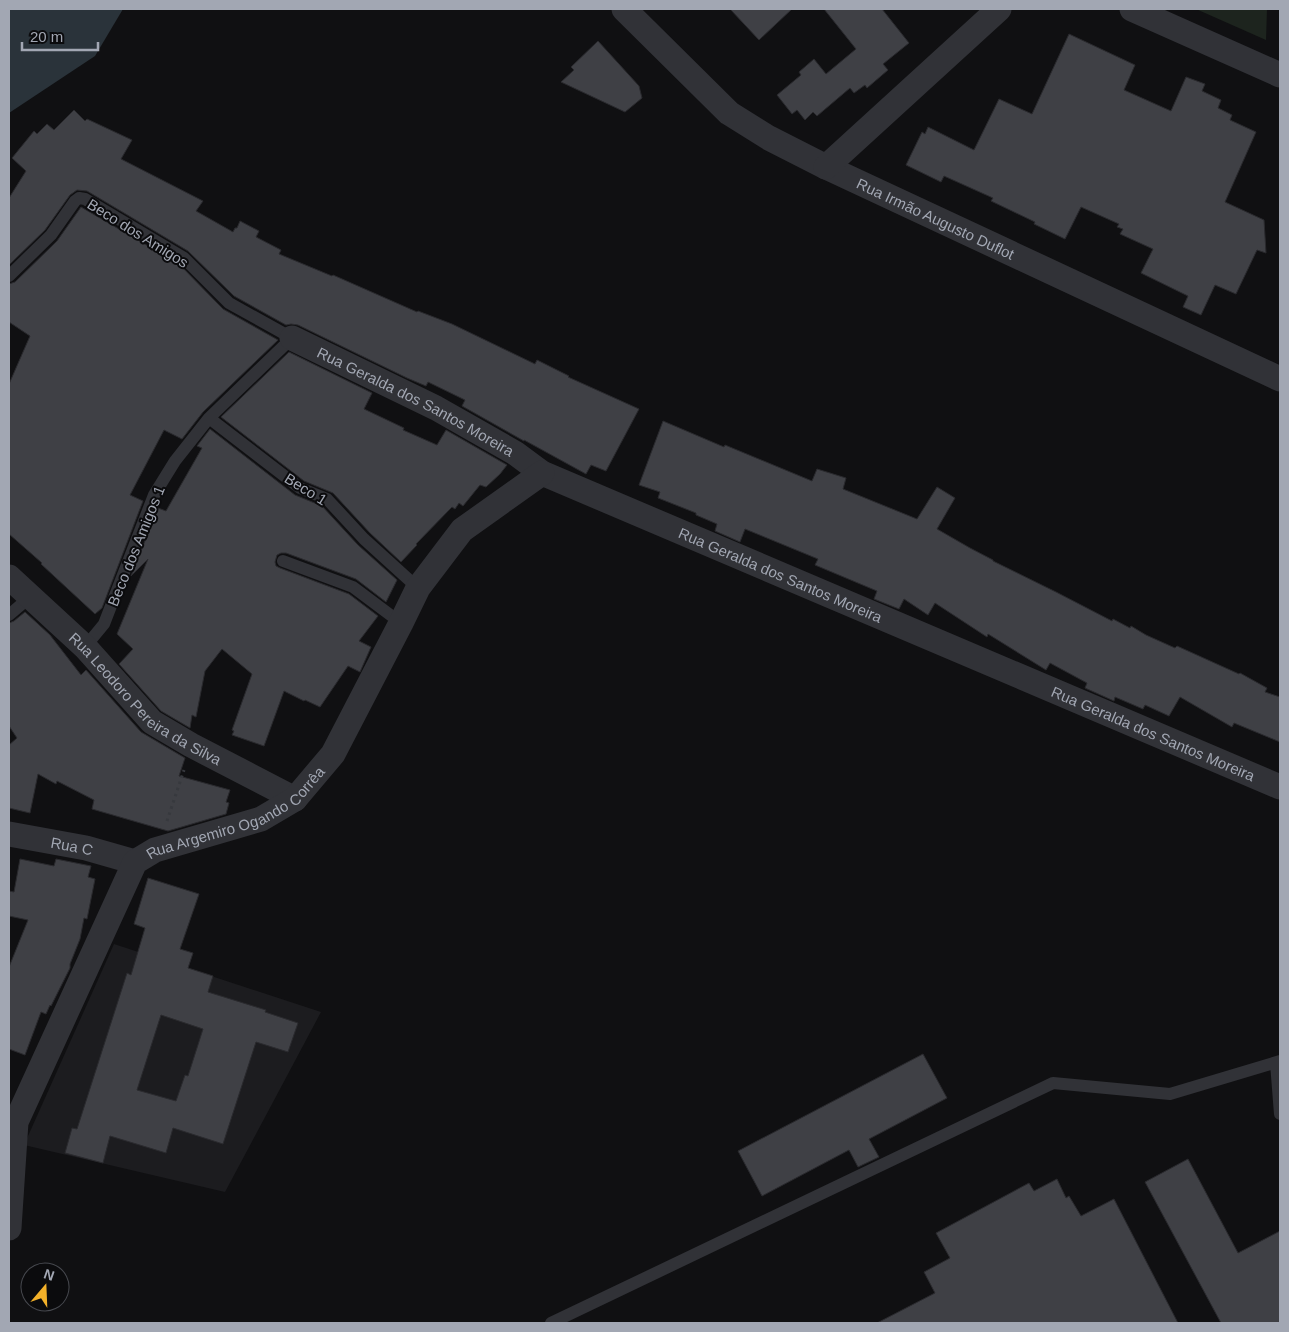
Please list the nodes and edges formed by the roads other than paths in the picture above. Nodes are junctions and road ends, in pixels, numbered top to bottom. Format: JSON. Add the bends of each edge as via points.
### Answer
{"nodes":[{"id":1,"x":624,"y":9,"type":"edge"},
{"id":2,"x":999,"y":9,"type":"edge"},
{"id":3,"x":1132,"y":9,"type":"edge"},
{"id":4,"x":1280,"y":75,"type":"edge"},
{"id":5,"x":826,"y":167,"type":"junction"},
{"id":6,"x":9,"y":276,"type":"edge"},
{"id":7,"x":292,"y":338,"type":"junction"},
{"id":8,"x":1280,"y":379,"type":"edge"},
{"id":9,"x":209,"y":418,"type":"junction"},
{"id":10,"x":542,"y":473,"type":"junction"},
{"id":11,"x":283,"y":561,"type":"dead end"},
{"id":12,"x":9,"y":578,"type":"edge"},
{"id":13,"x":418,"y":588,"type":"junction"},
{"id":14,"x":30,"y":597,"type":"junction"},
{"id":15,"x":9,"y":615,"type":"edge"},
{"id":16,"x":401,"y":623,"type":"junction"},
{"id":17,"x":85,"y":648,"type":"junction"},
{"id":18,"x":1280,"y":787,"type":"edge"},
{"id":19,"x":295,"y":800,"type":"junction"},
{"id":20,"x":9,"y":834,"type":"edge"},
{"id":21,"x":145,"y":856,"type":"junction"},
{"id":22,"x":1278,"y":1062,"type":"edge"},
{"id":23,"x":1280,"y":1114,"type":"edge"},
{"id":24,"x":12,"y":1120,"type":"edge"},
{"id":25,"x":9,"y":1228,"type":"edge"},
{"id":26,"x":551,"y":1323,"type":"edge"}],
"edges":[{"from":1,"to":5,"type":"street","name":"Rua Irmão Augusto Duflot","via":[[729,114]]},
{"from":2,"to":5,"type":"street"},
{"from":3,"to":4,"type":"street"},
{"from":5,"to":8,"type":"street","name":"Rua Irmão Augusto Duflot"},
{"from":6,"to":7,"type":"lane","name":"Beco dos Amigos","via":[[52,234],[75,201],[85,199],[184,258],[229,303]]},
{"from":7,"to":9,"type":"lane","name":"Beco dos Amigos 1"},
{"from":7,"to":10,"type":"street","name":"Rua Geralda dos Santos Moreira","via":[[436,408],[516,453]]},
{"from":9,"to":13,"type":"lane","name":"Beco 1","via":[[300,488],[327,499]]},
{"from":9,"to":17,"type":"lane","name":"Beco dos Amigos 1","via":[[175,461],[154,495],[104,624]]},
{"from":10,"to":13,"type":"street","name":"Rua Argemiro Ogando Corrêa","via":[[462,530]]},
{"from":10,"to":18,"type":"street","name":"Rua Geralda dos Santos Moreira"},
{"from":11,"to":16,"type":"lane","via":[[353,588]]},
{"from":12,"to":14,"type":"street","name":"Rua Leodoro Pereira da Silva"},
{"from":13,"to":16,"type":"street","name":"Rua Argemiro Ogando Corrêa"},
{"from":14,"to":15,"type":"lane"},
{"from":14,"to":17,"type":"street","name":"Rua Leodoro Pereira da Silva"},
{"from":16,"to":19,"type":"street","name":"Rua Argemiro Ogando Corrêa","via":[[333,754]]},
{"from":17,"to":19,"type":"street","name":"Rua Leodoro Pereira da Silva","via":[[152,722]]},
{"from":19,"to":21,"type":"street","name":"Rua Argemiro Ogando Corrêa","via":[[261,819]]},
{"from":20,"to":21,"type":"street","name":"Rua C"},
{"from":21,"to":24,"type":"street","name":"Rua Argemiro Ogando Corrêa"},
{"from":22,"to":23,"type":"lane"},
{"from":22,"to":26,"type":"lane","via":[[1170,1094],[1053,1083]]},
{"from":24,"to":25,"type":"street","name":"Rua Argemiro Ogando Corrêa"}]}
